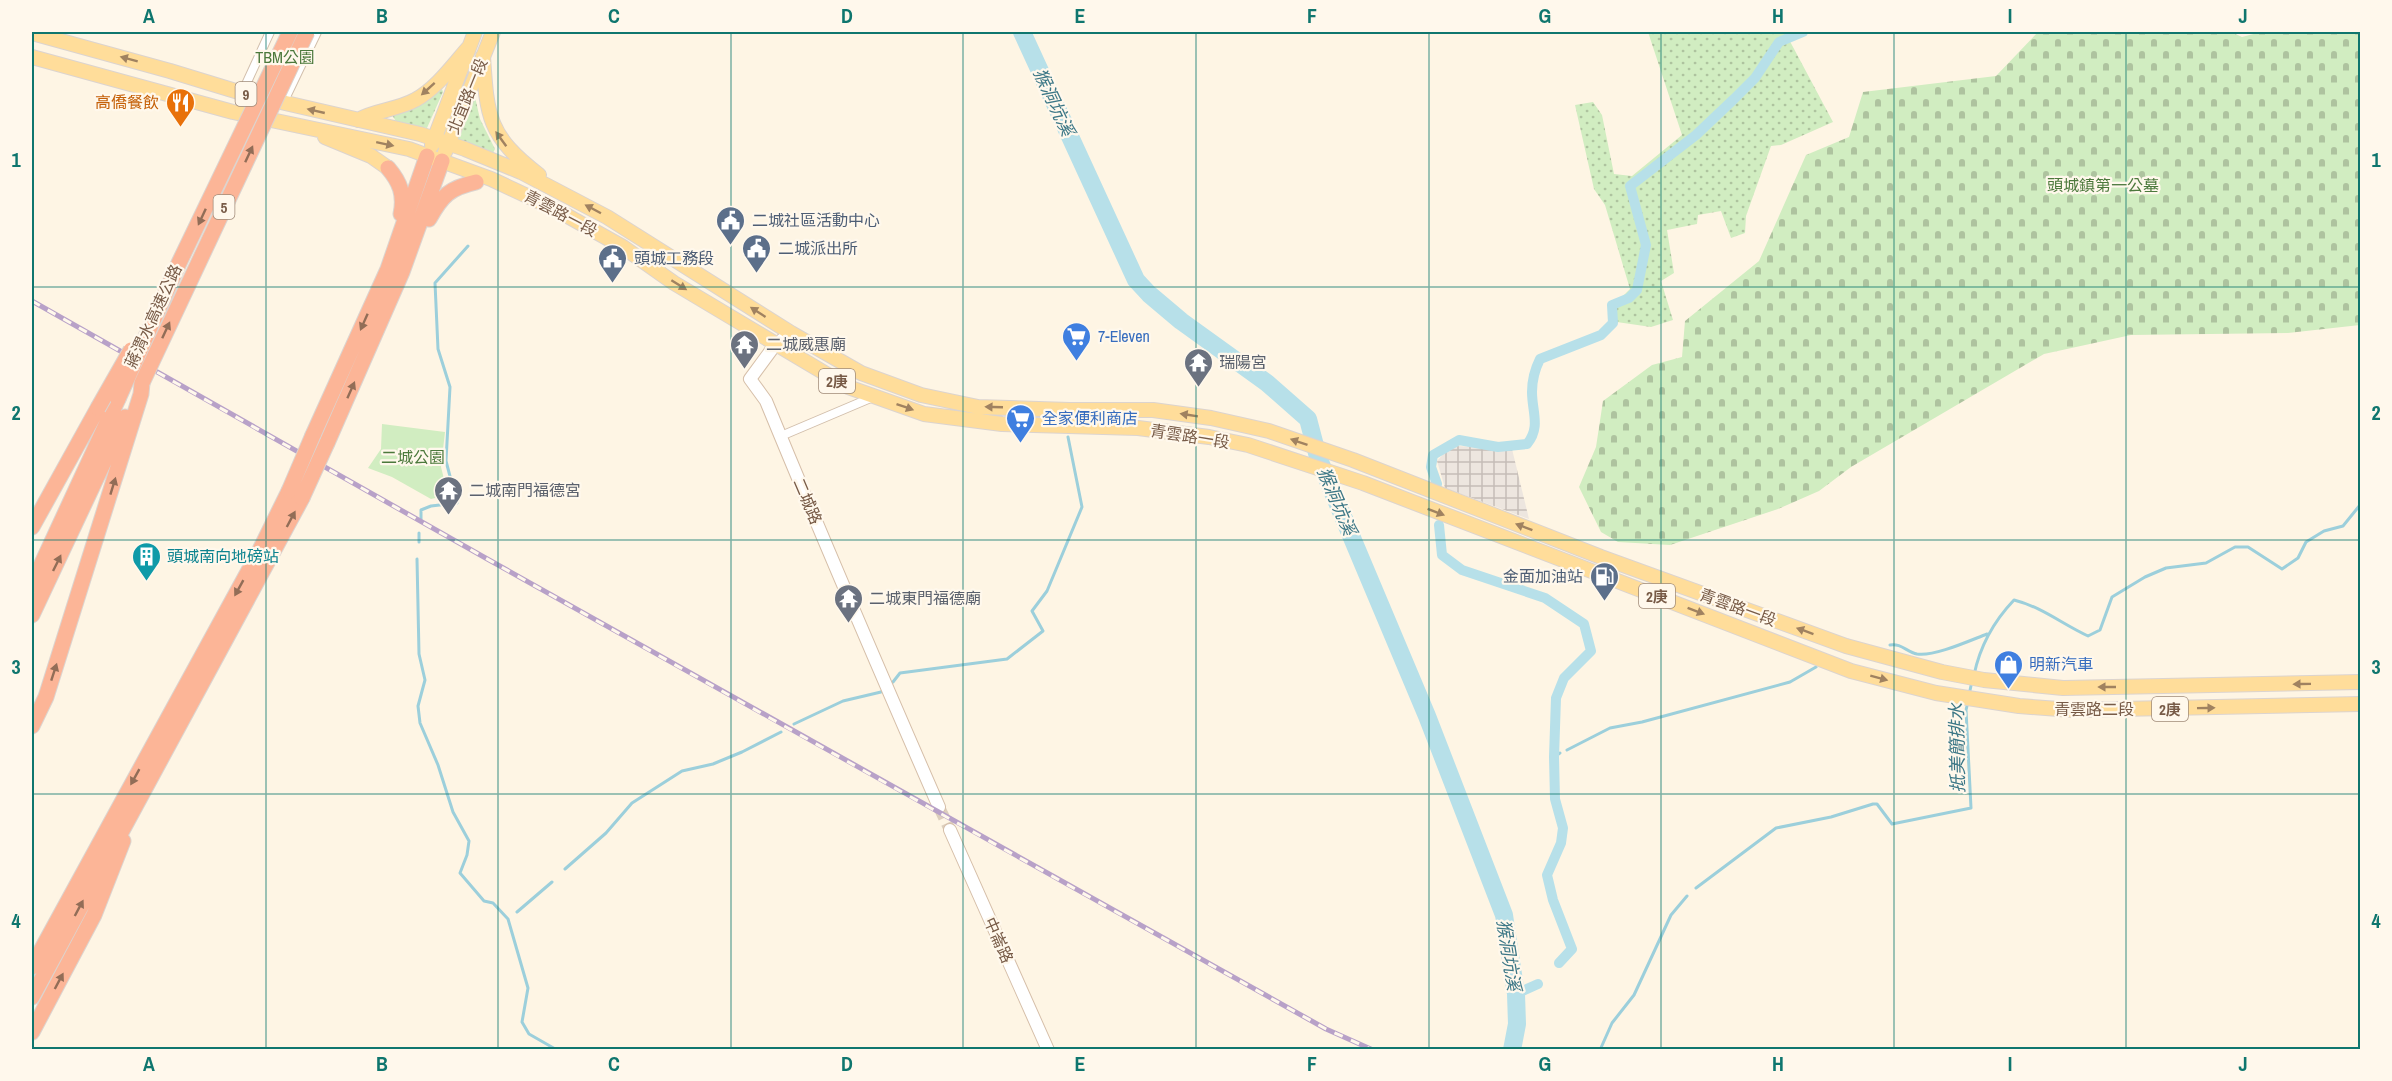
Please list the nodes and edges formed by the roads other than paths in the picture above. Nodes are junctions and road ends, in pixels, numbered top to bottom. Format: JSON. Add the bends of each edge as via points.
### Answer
{"nodes":[{"id":1,"x":270,"y":32,"type":"edge"},
{"id":2,"x":290,"y":32,"type":"edge"},
{"id":3,"x":307,"y":32,"type":"edge"},
{"id":4,"x":317,"y":32,"type":"edge"},
{"id":5,"x":475,"y":32,"type":"edge"},
{"id":6,"x":493,"y":32,"type":"edge"},
{"id":7,"x":32,"y":33,"type":"edge"},
{"id":8,"x":469,"y":47,"type":"junction"},
{"id":9,"x":483,"y":56,"type":"junction"},
{"id":10,"x":32,"y":57,"type":"edge"},
{"id":11,"x":242,"y":93,"type":"junction"},
{"id":12,"x":283,"y":103,"type":"junction"},
{"id":13,"x":358,"y":120,"type":"junction"},
{"id":14,"x":307,"y":128,"type":"junction"},
{"id":15,"x":435,"y":139,"type":"junction"},
{"id":16,"x":448,"y":144,"type":"junction"},
{"id":17,"x":435,"y":159,"type":"junction"},
{"id":18,"x":388,"y":168,"type":"joint"},
{"id":19,"x":483,"y":180,"type":"junction"},
{"id":20,"x":560,"y":191,"type":"junction"},
{"id":21,"x":179,"y":263,"type":"junction"},
{"id":22,"x":395,"y":271,"type":"junction"},
{"id":23,"x":731,"y":295,"type":"junction"},
{"id":24,"x":721,"y":310,"type":"junction"},
{"id":25,"x":791,"y":333,"type":"junction"},
{"id":26,"x":775,"y":345,"type":"junction"},
{"id":27,"x":873,"y":397,"type":"junction"},
{"id":28,"x":128,"y":405,"type":"junction"},
{"id":29,"x":781,"y":436,"type":"junction"},
{"id":30,"x":296,"y":494,"type":"junction"},
{"id":31,"x":32,"y":526,"type":"edge"},
{"id":32,"x":32,"y":585,"type":"edge"},
{"id":33,"x":32,"y":615,"type":"edge"},
{"id":34,"x":1942,"y":672,"type":"joint"},
{"id":35,"x":2361,"y":682,"type":"edge"},
{"id":36,"x":1936,"y":693,"type":"joint"},
{"id":37,"x":2361,"y":704,"type":"edge"},
{"id":38,"x":32,"y":726,"type":"edge"},
{"id":39,"x":154,"y":767,"type":"junction"},
{"id":40,"x":939,"y":807,"type":"tunnel mouth"},
{"id":41,"x":950,"y":830,"type":"tunnel mouth"},
{"id":42,"x":32,"y":966,"type":"edge"},
{"id":43,"x":32,"y":997,"type":"edge"},
{"id":44,"x":32,"y":1032,"type":"edge"},
{"id":45,"x":1048,"y":1050,"type":"edge"}],
"edges":[{"from":1,"to":11,"type":"street"},
{"from":2,"to":21,"type":"highway","name":"蔣渭水高速公路","number":"5","one_way":true,"bridge":true},
{"from":28,"to":3,"type":"highway","name":"蔣渭水高速公路","number":"5","one_way":true,"bridge":true,"via":[[142,383]]},
{"from":4,"to":12,"type":"street"},
{"from":5,"to":8,"type":"main road","name":"北宜路一段"},
{"from":6,"to":9,"type":"main road","name":"北宜路一段"},
{"from":11,"to":7,"type":"main road","name":"青雲路一段","number":"9","one_way":true},
{"from":8,"to":13,"type":"main road","one_way":true,"via":[[415,100]]},
{"from":8,"to":15,"type":"main road","name":"北宜路一段"},
{"from":9,"to":16,"type":"main road","name":"北宜路一段"},
{"from":20,"to":9,"type":"main road","one_way":true,"via":[[516,157],[496,133],[486,105]]},
{"from":10,"to":14,"type":"main road","name":"青雲路一段","number":"9","via":[[233,112]]},
{"from":11,"to":12,"type":"main road","name":"青雲路一段","number":"9"},
{"from":13,"to":12,"type":"main road","name":"青雲路一段","number":"9","one_way":true},
{"from":13,"to":15,"type":"main road","name":"青雲路一段","number":"9"},
{"from":14,"to":17,"type":"main road","name":"青雲路一段","number":"9","one_way":true,"via":[[409,149]]},
{"from":14,"to":18,"type":"main road","via":[[371,156]]},
{"from":15,"to":16,"type":"main road","name":"青雲路一段","number":"2庚"},
{"from":15,"to":17,"type":"main road","name":"北宜路一段"},
{"from":16,"to":17,"type":"main road","name":"北宜路一段"},
{"from":16,"to":20,"type":"main road","name":"青雲路一段","number":"2庚"},
{"from":17,"to":19,"type":"main road","name":"青雲路一段","number":"2庚"},
{"from":17,"to":22,"type":"highway"},
{"from":18,"to":22,"type":"highway","via":[[400,185],[404,200]]},
{"from":19,"to":22,"type":"highway","via":[[455,188],[438,203]]},
{"from":19,"to":24,"type":"main road","name":"青雲路一段","number":"2庚","one_way":true,"via":[[555,208]]},
{"from":23,"to":20,"type":"main road","name":"青雲路一段","number":"2庚","one_way":true},
{"from":21,"to":28,"type":"highway","name":"蔣渭水高速公路","number":"5","bridge":true},
{"from":21,"to":31,"type":"highway","bridge":true},
{"from":22,"to":30,"type":"highway","one_way":true,"bridge":true,"via":[[314,435]]},
{"from":30,"to":22,"type":"highway","one_way":true,"bridge":true,"via":[[327,443]]},
{"from":23,"to":24,"type":"street"},
{"from":25,"to":23,"type":"main road","name":"青雲路一段","number":"2庚","one_way":true},
{"from":24,"to":26,"type":"main road","name":"青雲路一段","number":"2庚"},
{"from":25,"to":26,"type":"street","name":"二城路"},
{"from":34,"to":25,"type":"main road","name":"青雲路一段","number":"2庚","one_way":true,"via":[[1835,642],[1269,432],[1153,410],[978,406],[932,397],[861,373]]},
{"from":26,"to":27,"type":"main road","name":"青雲路一段","number":"2庚"},
{"from":26,"to":29,"type":"street","name":"二城路","via":[[750,379],[766,401]]},
{"from":27,"to":29,"type":"street"},
{"from":27,"to":36,"type":"main road","name":"青雲路一段","number":"2庚","one_way":true,"via":[[924,414],[962,420],[1138,428],[1248,445],[1381,491],[1851,671]]},
{"from":28,"to":32,"type":"highway","name":"蔣渭水高速公路","number":"5"},
{"from":33,"to":28,"type":"highway","name":"蔣渭水高速公路","number":"5","one_way":true},
{"from":38,"to":28,"type":"highway","one_way":true,"via":[[46,697]]},
{"from":29,"to":40,"type":"street","name":"二城路"},
{"from":39,"to":30,"type":"highway","one_way":true},
{"from":30,"to":42,"type":"highway","one_way":true,"via":[[259,552]]},
{"from":35,"to":34,"type":"main road","name":"青雲路二段","number":"2庚","one_way":true,"via":[[2064,688],[1984,681]]},
{"from":36,"to":37,"type":"main road","name":"青雲路二段","number":"2庚","one_way":true,"via":[[2072,710]]},
{"from":43,"to":39,"type":"highway","one_way":true},
{"from":44,"to":39,"type":"highway","one_way":true,"via":[[94,915]]},
{"from":41,"to":45,"type":"street","name":"中崙路"}]}
